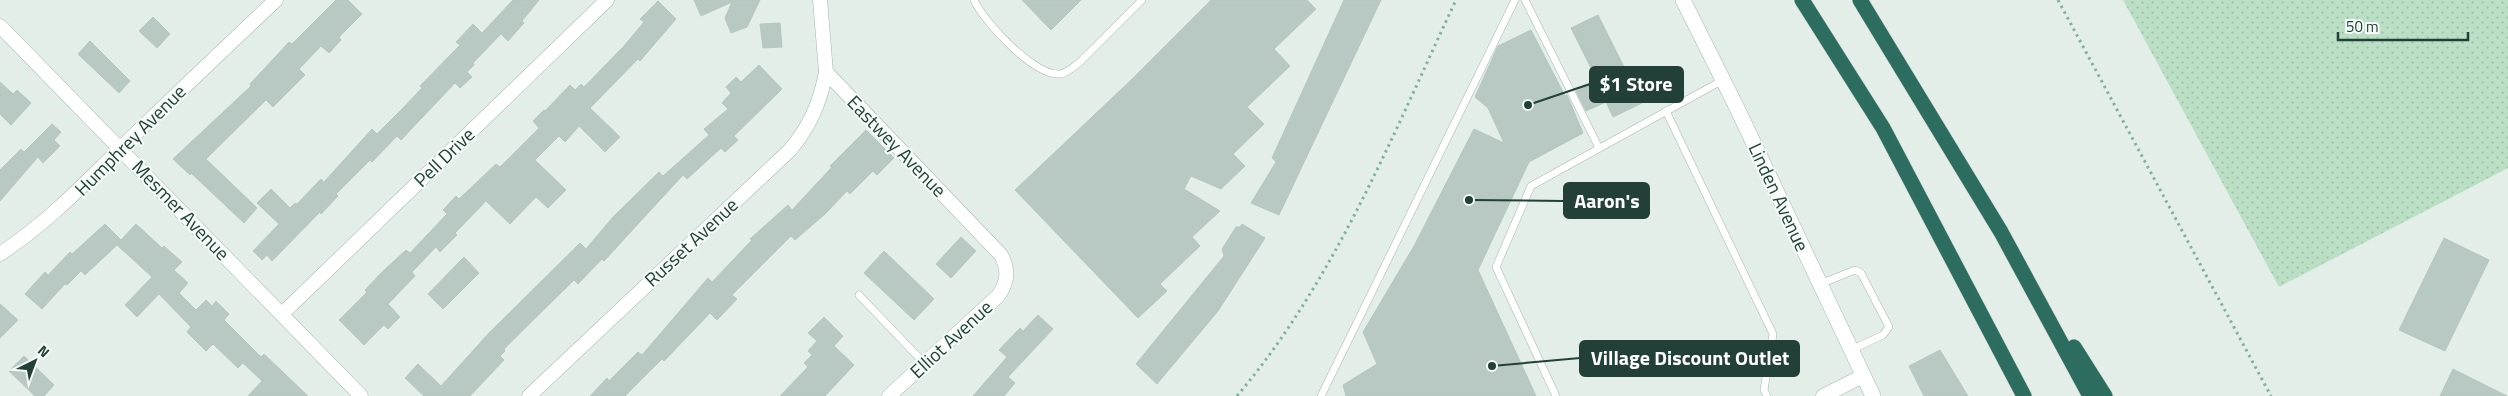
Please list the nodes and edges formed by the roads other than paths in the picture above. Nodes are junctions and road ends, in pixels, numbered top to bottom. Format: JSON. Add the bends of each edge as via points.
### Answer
{"nodes":[{"id":1,"x":276,"y":0,"type":"edge"},
{"id":2,"x":607,"y":0,"type":"edge"},
{"id":3,"x":820,"y":0,"type":"edge"},
{"id":4,"x":974,"y":0,"type":"edge"},
{"id":5,"x":1142,"y":0,"type":"edge"},
{"id":6,"x":1515,"y":0,"type":"edge"},
{"id":7,"x":1525,"y":0,"type":"edge"},
{"id":8,"x":1683,"y":0,"type":"edge"},
{"id":9,"x":1802,"y":0,"type":"edge"},
{"id":10,"x":1860,"y":0,"type":"edge"},
{"id":11,"x":0,"y":26,"type":"edge"},
{"id":12,"x":826,"y":72,"type":"junction"},
{"id":13,"x":1723,"y":80,"type":"junction"},
{"id":14,"x":1666,"y":111,"type":"junction"},
{"id":15,"x":121,"y":148,"type":"junction"},
{"id":16,"x":1599,"y":148,"type":"junction"},
{"id":17,"x":2002,"y":232,"type":"junction"},
{"id":18,"x":0,"y":254,"type":"edge"},
{"id":19,"x":1007,"y":277,"type":"joint"},
{"id":20,"x":1820,"y":284,"type":"junction"},
{"id":21,"x":859,"y":295,"type":"dead end"},
{"id":22,"x":282,"y":314,"type":"junction"},
{"id":23,"x":1851,"y":350,"type":"junction"},
{"id":24,"x":925,"y":364,"type":"junction"},
{"id":25,"x":1863,"y":376,"type":"junction"},
{"id":26,"x":361,"y":396,"type":"edge"},
{"id":27,"x":530,"y":396,"type":"edge"},
{"id":28,"x":889,"y":396,"type":"edge"},
{"id":29,"x":1321,"y":396,"type":"edge"},
{"id":30,"x":1556,"y":396,"type":"edge"},
{"id":31,"x":1767,"y":396,"type":"edge"},
{"id":32,"x":1823,"y":396,"type":"edge"},
{"id":33,"x":1873,"y":396,"type":"edge"},
{"id":34,"x":2024,"y":396,"type":"edge"},
{"id":35,"x":2090,"y":396,"type":"edge"},
{"id":36,"x":2105,"y":396,"type":"edge"}],
"edges":[{"from":1,"to":15,"type":"street","name":"Humphrey Avenue"},
{"from":2,"to":22,"type":"street","name":"Pell Drive"},
{"from":3,"to":12,"type":"street"},
{"from":4,"to":5,"type":"lane","via":[[985,19],[1026,58],[1037,67],[1060,74],[1080,62]]},
{"from":6,"to":29,"type":"lane"},
{"from":7,"to":16,"type":"lane"},
{"from":8,"to":13,"type":"main road","name":"Linden Avenue"},
{"from":9,"to":34,"type":"highway","via":[[1883,128]]},
{"from":10,"to":17,"type":"highway"},
{"from":11,"to":15,"type":"street","name":"Mesmer Avenue"},
{"from":12,"to":19,"type":"street","name":"Eastwey Avenue","via":[[1001,255]]},
{"from":12,"to":27,"type":"street","name":"Russet Avenue","via":[[814,116],[790,150]]},
{"from":13,"to":14,"type":"lane"},
{"from":13,"to":20,"type":"main road","name":"Linden Avenue"},
{"from":14,"to":16,"type":"lane"},
{"from":14,"to":31,"type":"lane","via":[[1772,334],[1764,390]]},
{"from":15,"to":18,"type":"street","name":"Humphrey Avenue","via":[[54,213]]},
{"from":15,"to":22,"type":"street","name":"Mesmer Avenue"},
{"from":16,"to":30,"type":"lane","via":[[1531,186],[1496,267]]},
{"from":17,"to":35,"type":"highway"},
{"from":17,"to":36,"type":"highway"},
{"from":19,"to":24,"type":"street","name":"Elliot Avenue","via":[[998,296]]},
{"from":20,"to":23,"type":"main road","name":"Linden Avenue"},
{"from":20,"to":23,"type":"lane","via":[[1855,270],[1861,273],[1888,327],[1883,334]]},
{"from":21,"to":24,"type":"lane"},
{"from":22,"to":26,"type":"street","name":"Mesmer Avenue"},
{"from":23,"to":25,"type":"main road","name":"Linden Avenue"},
{"from":24,"to":28,"type":"street","name":"Elliot Avenue"},
{"from":25,"to":32,"type":"street"},
{"from":25,"to":33,"type":"main road","name":"Linden Avenue"}]}
